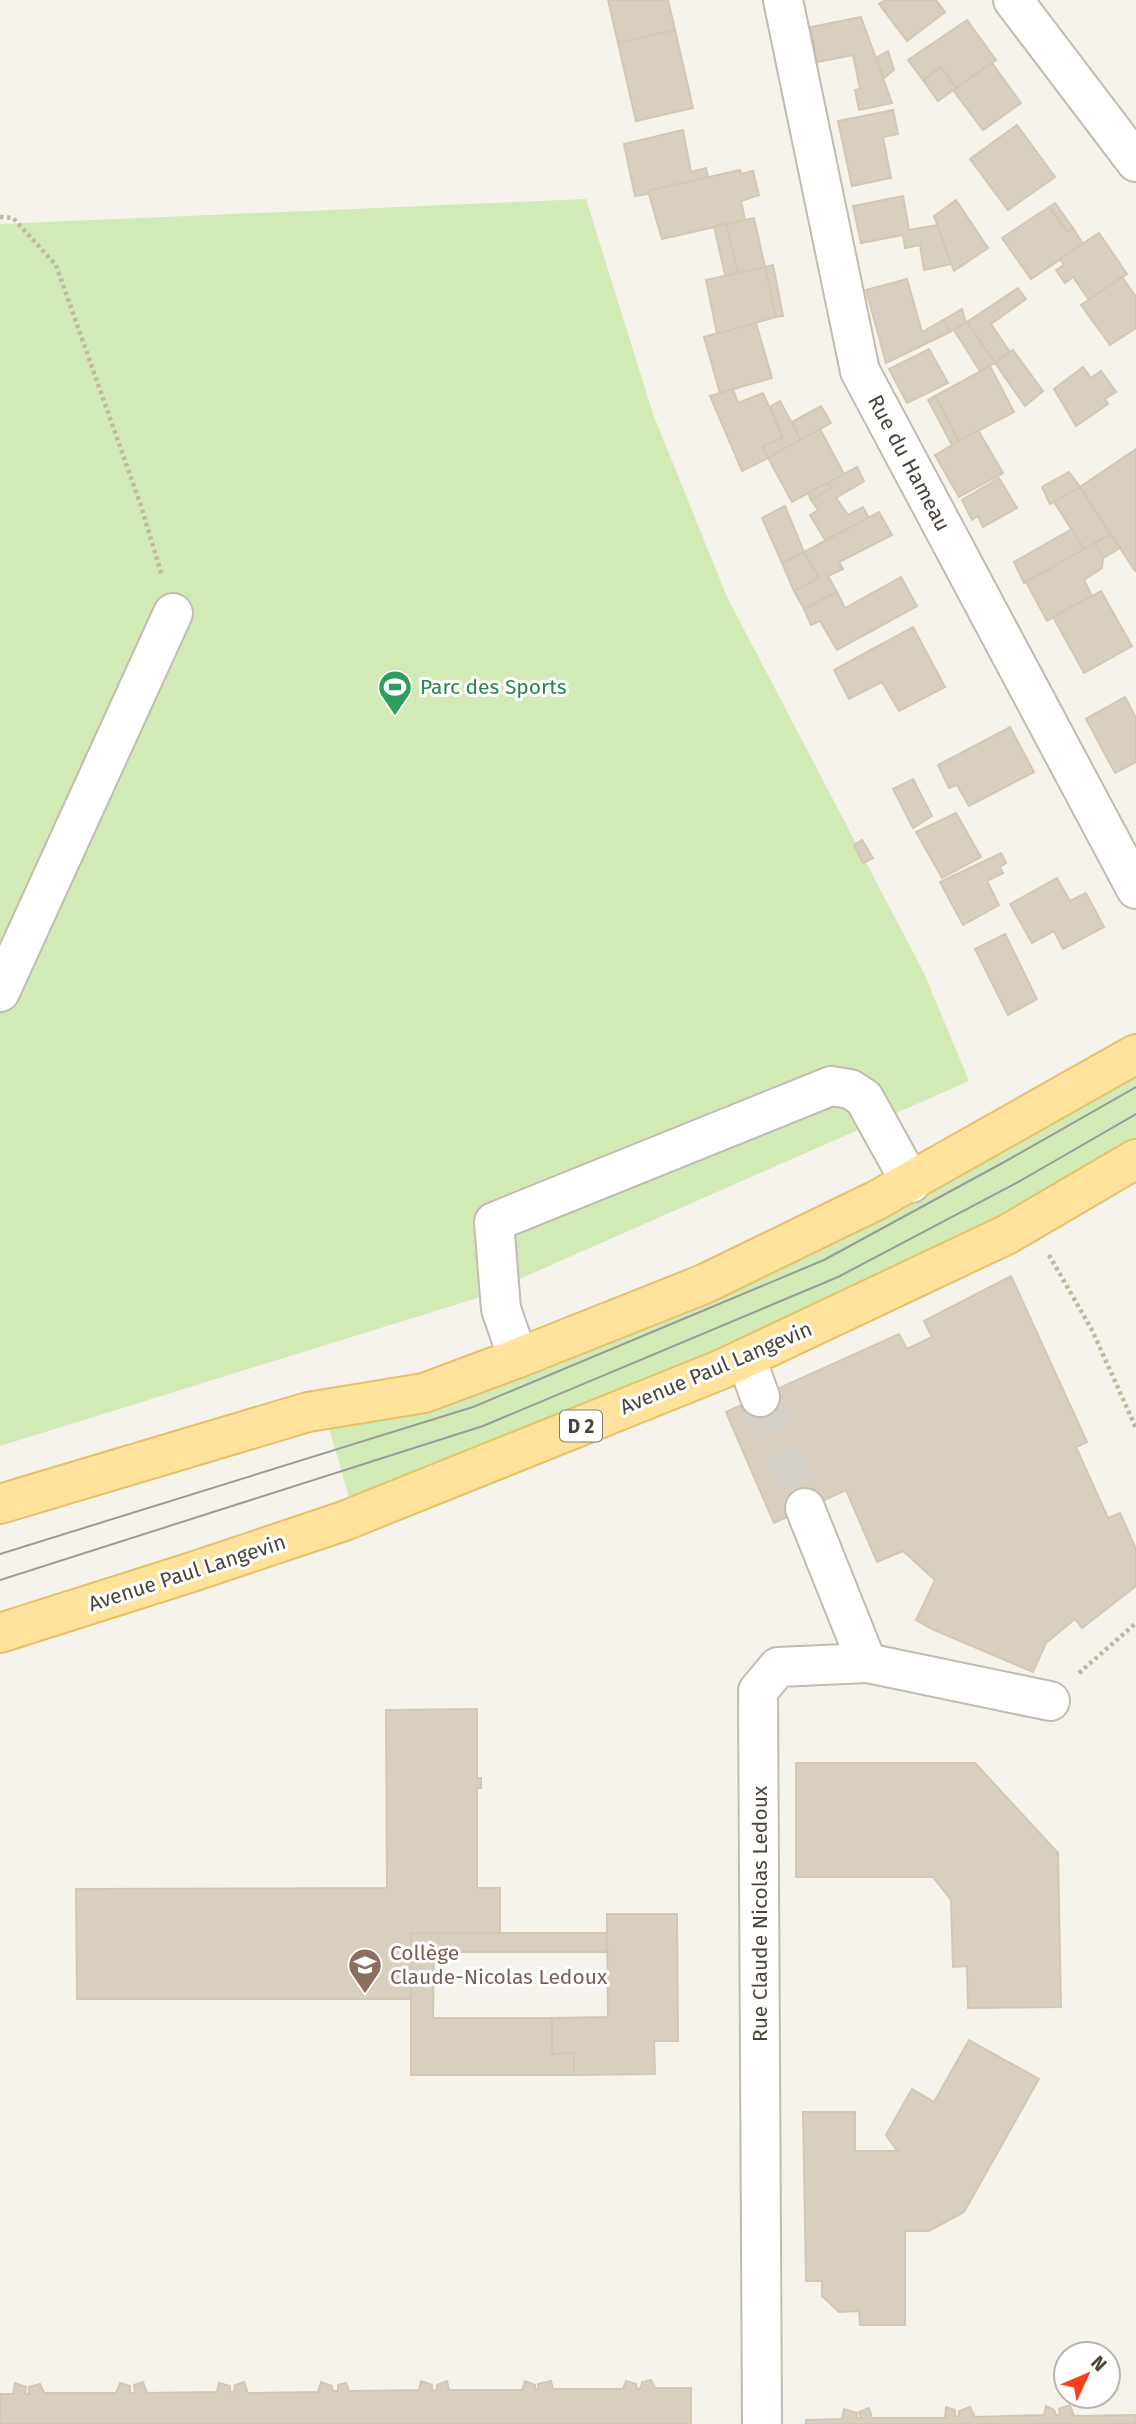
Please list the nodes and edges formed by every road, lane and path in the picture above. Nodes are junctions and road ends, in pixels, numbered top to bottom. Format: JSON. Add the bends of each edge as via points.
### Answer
{"nodes":[{"id":1,"x":783,"y":0,"type":"edge"},
{"id":2,"x":1018,"y":7,"type":"edge"},
{"id":3,"x":1136,"y":142,"type":"edge"},
{"id":4,"x":1136,"y":162,"type":"edge"},
{"id":5,"x":0,"y":217,"type":"edge"},
{"id":6,"x":173,"y":613,"type":"joint"},
{"id":7,"x":1136,"y":889,"type":"edge"},
{"id":8,"x":0,"y":992,"type":"edge"},
{"id":9,"x":1136,"y":1054,"type":"edge"},
{"id":10,"x":1136,"y":1159,"type":"edge"},
{"id":11,"x":911,"y":1182,"type":"junction"},
{"id":12,"x":1047,"y":1251,"type":"dead end"},
{"id":13,"x":518,"y":1358,"type":"junction"},
{"id":14,"x":746,"y":1358,"type":"junction"},
{"id":15,"x":760,"y":1397,"type":"tunnel mouth"},
{"id":16,"x":1136,"y":1428,"type":"edge"},
{"id":17,"x":0,"y":1504,"type":"edge"},
{"id":18,"x":805,"y":1508,"type":"tunnel mouth"},
{"id":19,"x":1136,"y":1623,"type":"edge"},
{"id":20,"x":0,"y":1633,"type":"edge"},
{"id":21,"x":867,"y":1663,"type":"junction"},
{"id":22,"x":1050,"y":1701,"type":"joint"},
{"id":23,"x":762,"y":2424,"type":"edge"}],
"edges":[{"from":1,"to":7,"type":"street","name":"Rue du Hameau","via":[[860,371]]},
{"from":2,"to":3,"type":"street"},
{"from":2,"to":4,"type":"street"},
{"from":5,"to":6,"type":"path","via":[[13,218],[56,265],[141,506]]},
{"from":6,"to":8,"type":"street"},
{"from":9,"to":11,"type":"main road"},
{"from":10,"to":14,"type":"main road","name":"Avenue Paul Langevin","number":"D 2","via":[[1006,1235]]},
{"from":11,"to":13,"type":"main road","via":[[704,1284]]},
{"from":11,"to":13,"type":"street","via":[[864,1098],[850,1089],[831,1086],[494,1222],[501,1309]]},
{"from":12,"to":16,"type":"path","via":[[1092,1330]]},
{"from":13,"to":17,"type":"main road","via":[[424,1393],[308,1412]]},
{"from":14,"to":15,"type":"street"},
{"from":14,"to":20,"type":"main road","name":"Avenue Paul Langevin","number":"D 2","via":[[344,1521]]},
{"from":18,"to":21,"type":"street"},
{"from":19,"to":22,"type":"path"},
{"from":21,"to":22,"type":"street","name":"Rue Claude Nicolas Ledoux"},
{"from":21,"to":23,"type":"street","name":"Rue Claude Nicolas Ledoux","via":[[778,1667],[758,1691]]}]}
